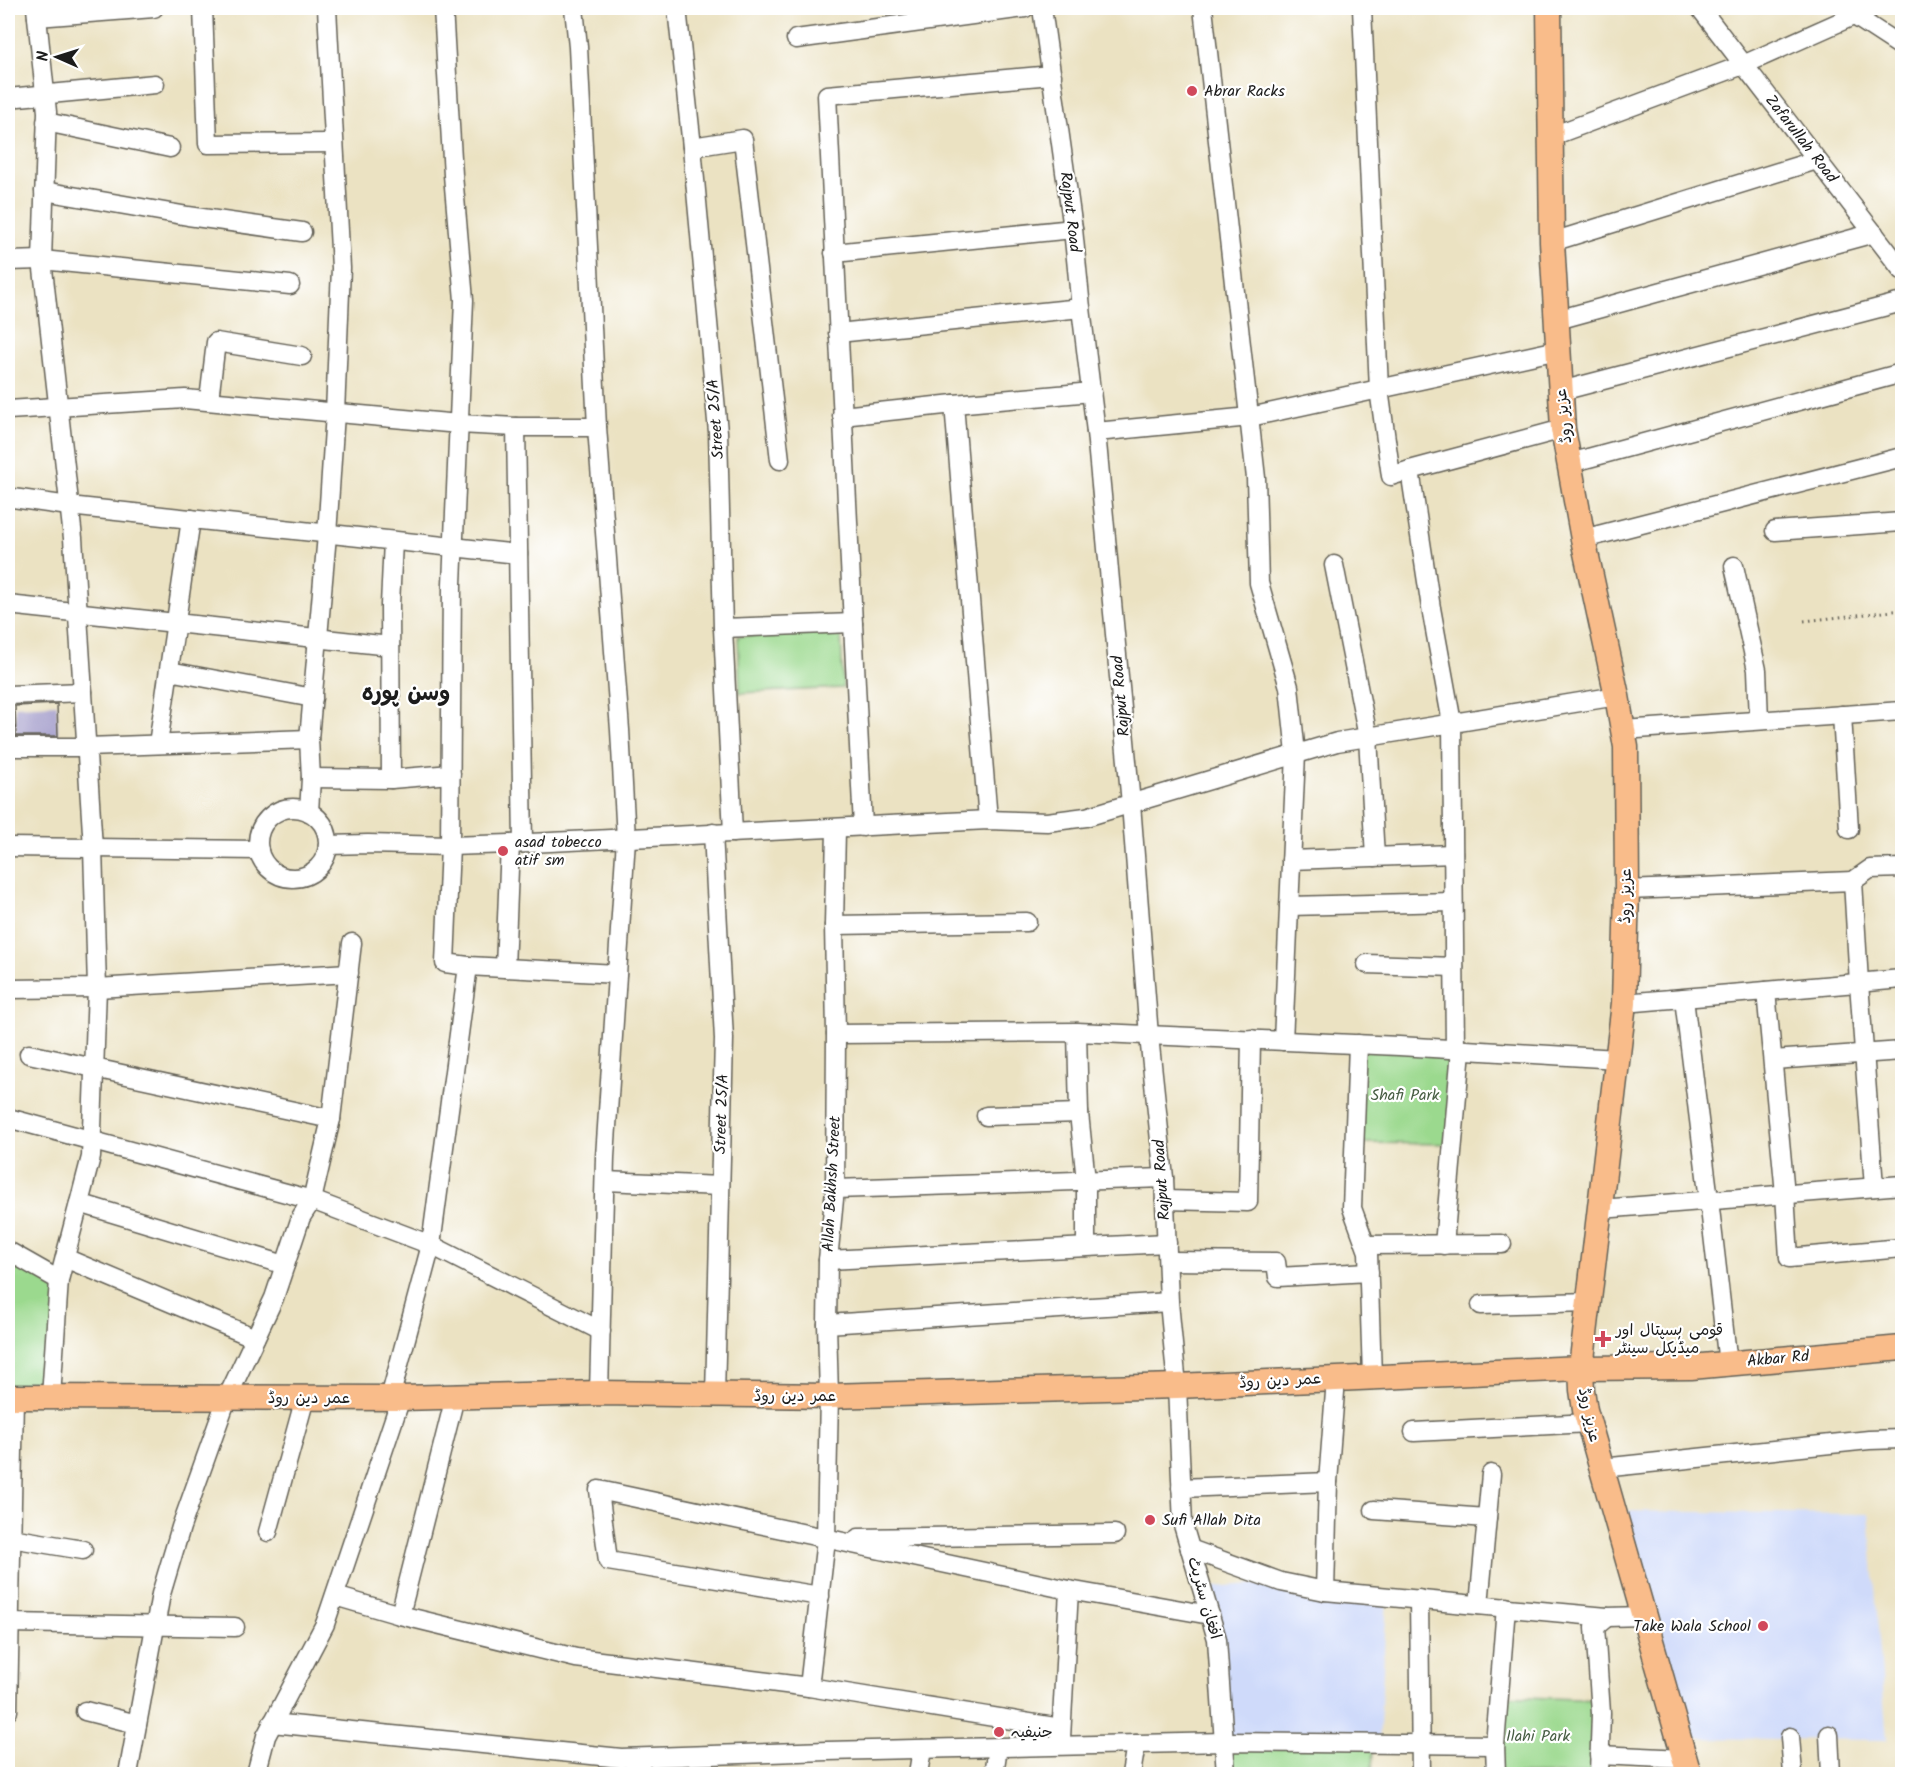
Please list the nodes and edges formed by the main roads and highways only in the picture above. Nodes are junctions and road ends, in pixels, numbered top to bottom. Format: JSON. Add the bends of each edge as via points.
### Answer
{"nodes":[{"id":1,"x":1549,"y":8,"type":"edge"},
{"id":2,"x":1902,"y":1348,"type":"edge"},
{"id":3,"x":1581,"y":1368,"type":"junction"},
{"id":4,"x":11,"y":1397,"type":"edge"},
{"id":5,"x":1686,"y":1767,"type":"edge"}],
"edges":[{"from":1,"to":3,"type":"main road","name":"عزیز روڈ","via":[[1552,242],[1563,429],[1626,747],[1624,1003]]},
{"from":2,"to":3,"type":"main road","name":"Akbar Rd","via":[[1691,1367]]},
{"from":3,"to":4,"type":"main road","name":"عمر دین روڈ","via":[[829,1396],[599,1393],[395,1398]]},
{"from":3,"to":5,"type":"main road","name":"عزیز روڈ","via":[[1589,1423]]}]}
